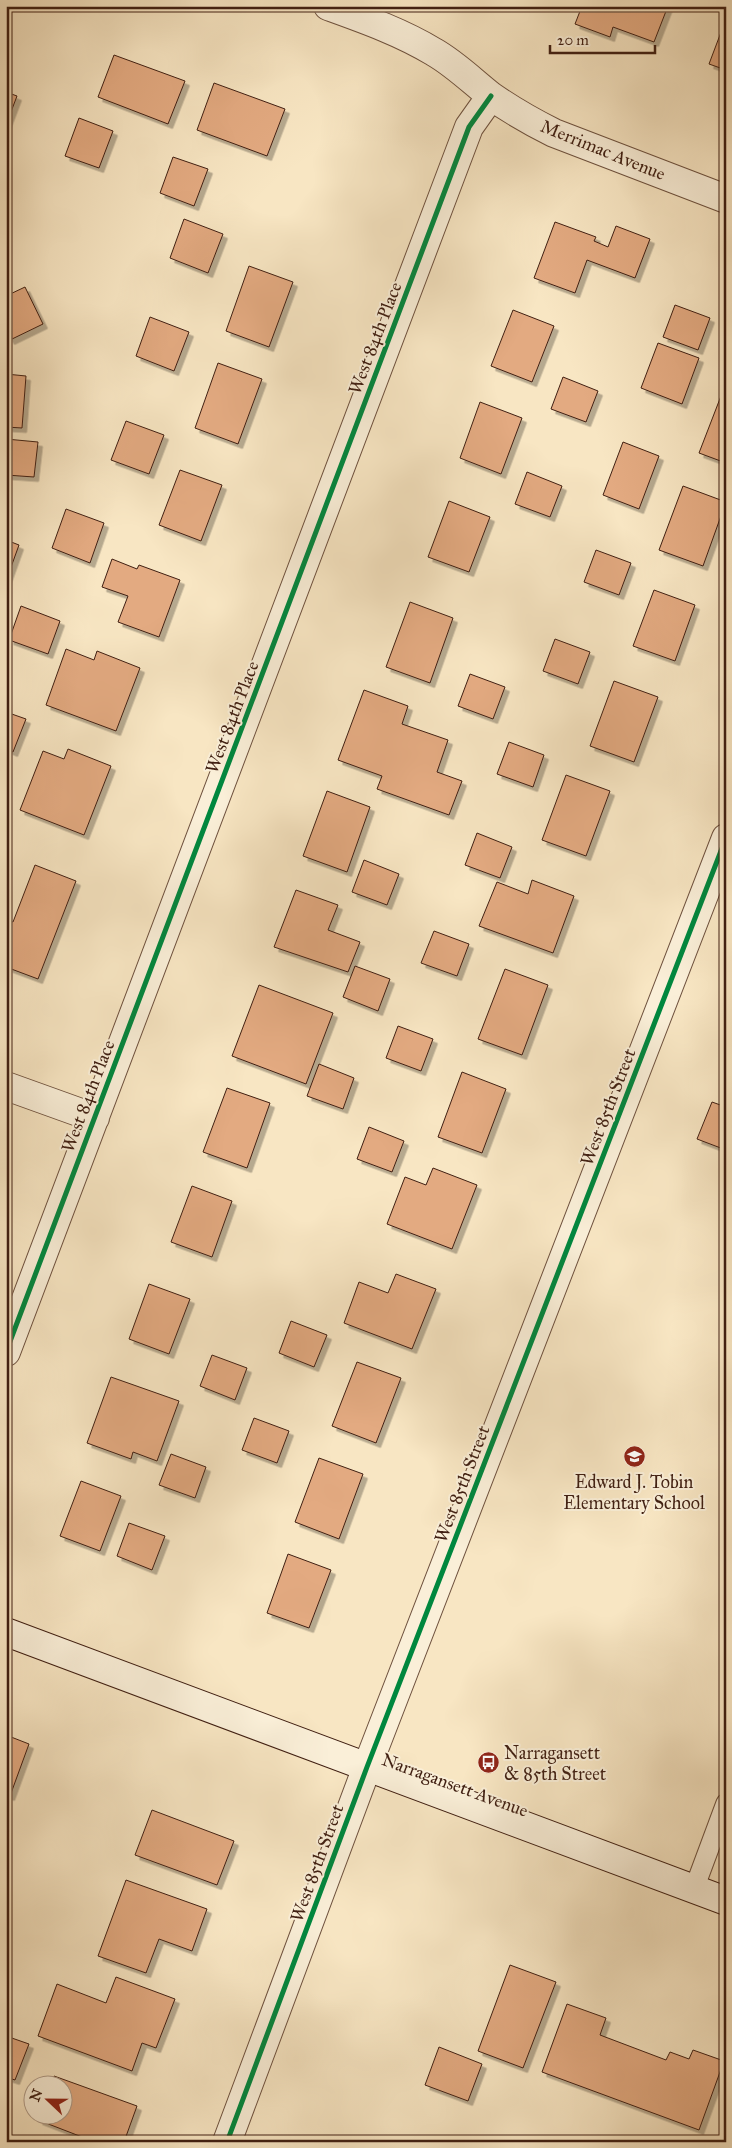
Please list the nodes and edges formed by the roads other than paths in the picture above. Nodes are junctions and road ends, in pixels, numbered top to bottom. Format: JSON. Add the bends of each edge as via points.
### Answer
{"nodes":[{"id":1,"x":328,"y":6,"type":"edge"},
{"id":2,"x":491,"y":96,"type":"junction"},
{"id":3,"x":726,"y":198,"type":"edge"},
{"id":4,"x":726,"y":838,"type":"edge"},
{"id":5,"x":718,"y":885,"type":"edge"},
{"id":6,"x":6,"y":1086,"type":"edge"},
{"id":7,"x":94,"y":1118,"type":"junction"},
{"id":8,"x":6,"y":1352,"type":"edge"},
{"id":9,"x":6,"y":1632,"type":"edge"},
{"id":10,"x":367,"y":1767,"type":"junction"},
{"id":11,"x":726,"y":1803,"type":"edge"},
{"id":12,"x":694,"y":1889,"type":"junction"},
{"id":13,"x":726,"y":1901,"type":"edge"},
{"id":14,"x":227,"y":2142,"type":"edge"}],
"edges":[{"from":1,"to":2,"type":"street","name":"Merrimac Avenue","via":[[433,51],[463,71]]},
{"from":2,"to":3,"type":"street","name":"Merrimac Avenue","via":[[554,133]]},
{"from":2,"to":7,"type":"street","name":"West 84th Place","via":[[469,127]]},
{"from":4,"to":5,"type":"street","name":"West 85th Street"},
{"from":5,"to":10,"type":"street","name":"West 85th Street"},
{"from":6,"to":7,"type":"street"},
{"from":7,"to":8,"type":"street","name":"West 84th Place"},
{"from":9,"to":10,"type":"street","name":"Narragansett Avenue"},
{"from":10,"to":12,"type":"street","name":"Narragansett Avenue"},
{"from":10,"to":14,"type":"street","name":"West 85th Street"},
{"from":11,"to":12,"type":"lane"},
{"from":12,"to":13,"type":"street","name":"Narragansett Avenue"}]}
